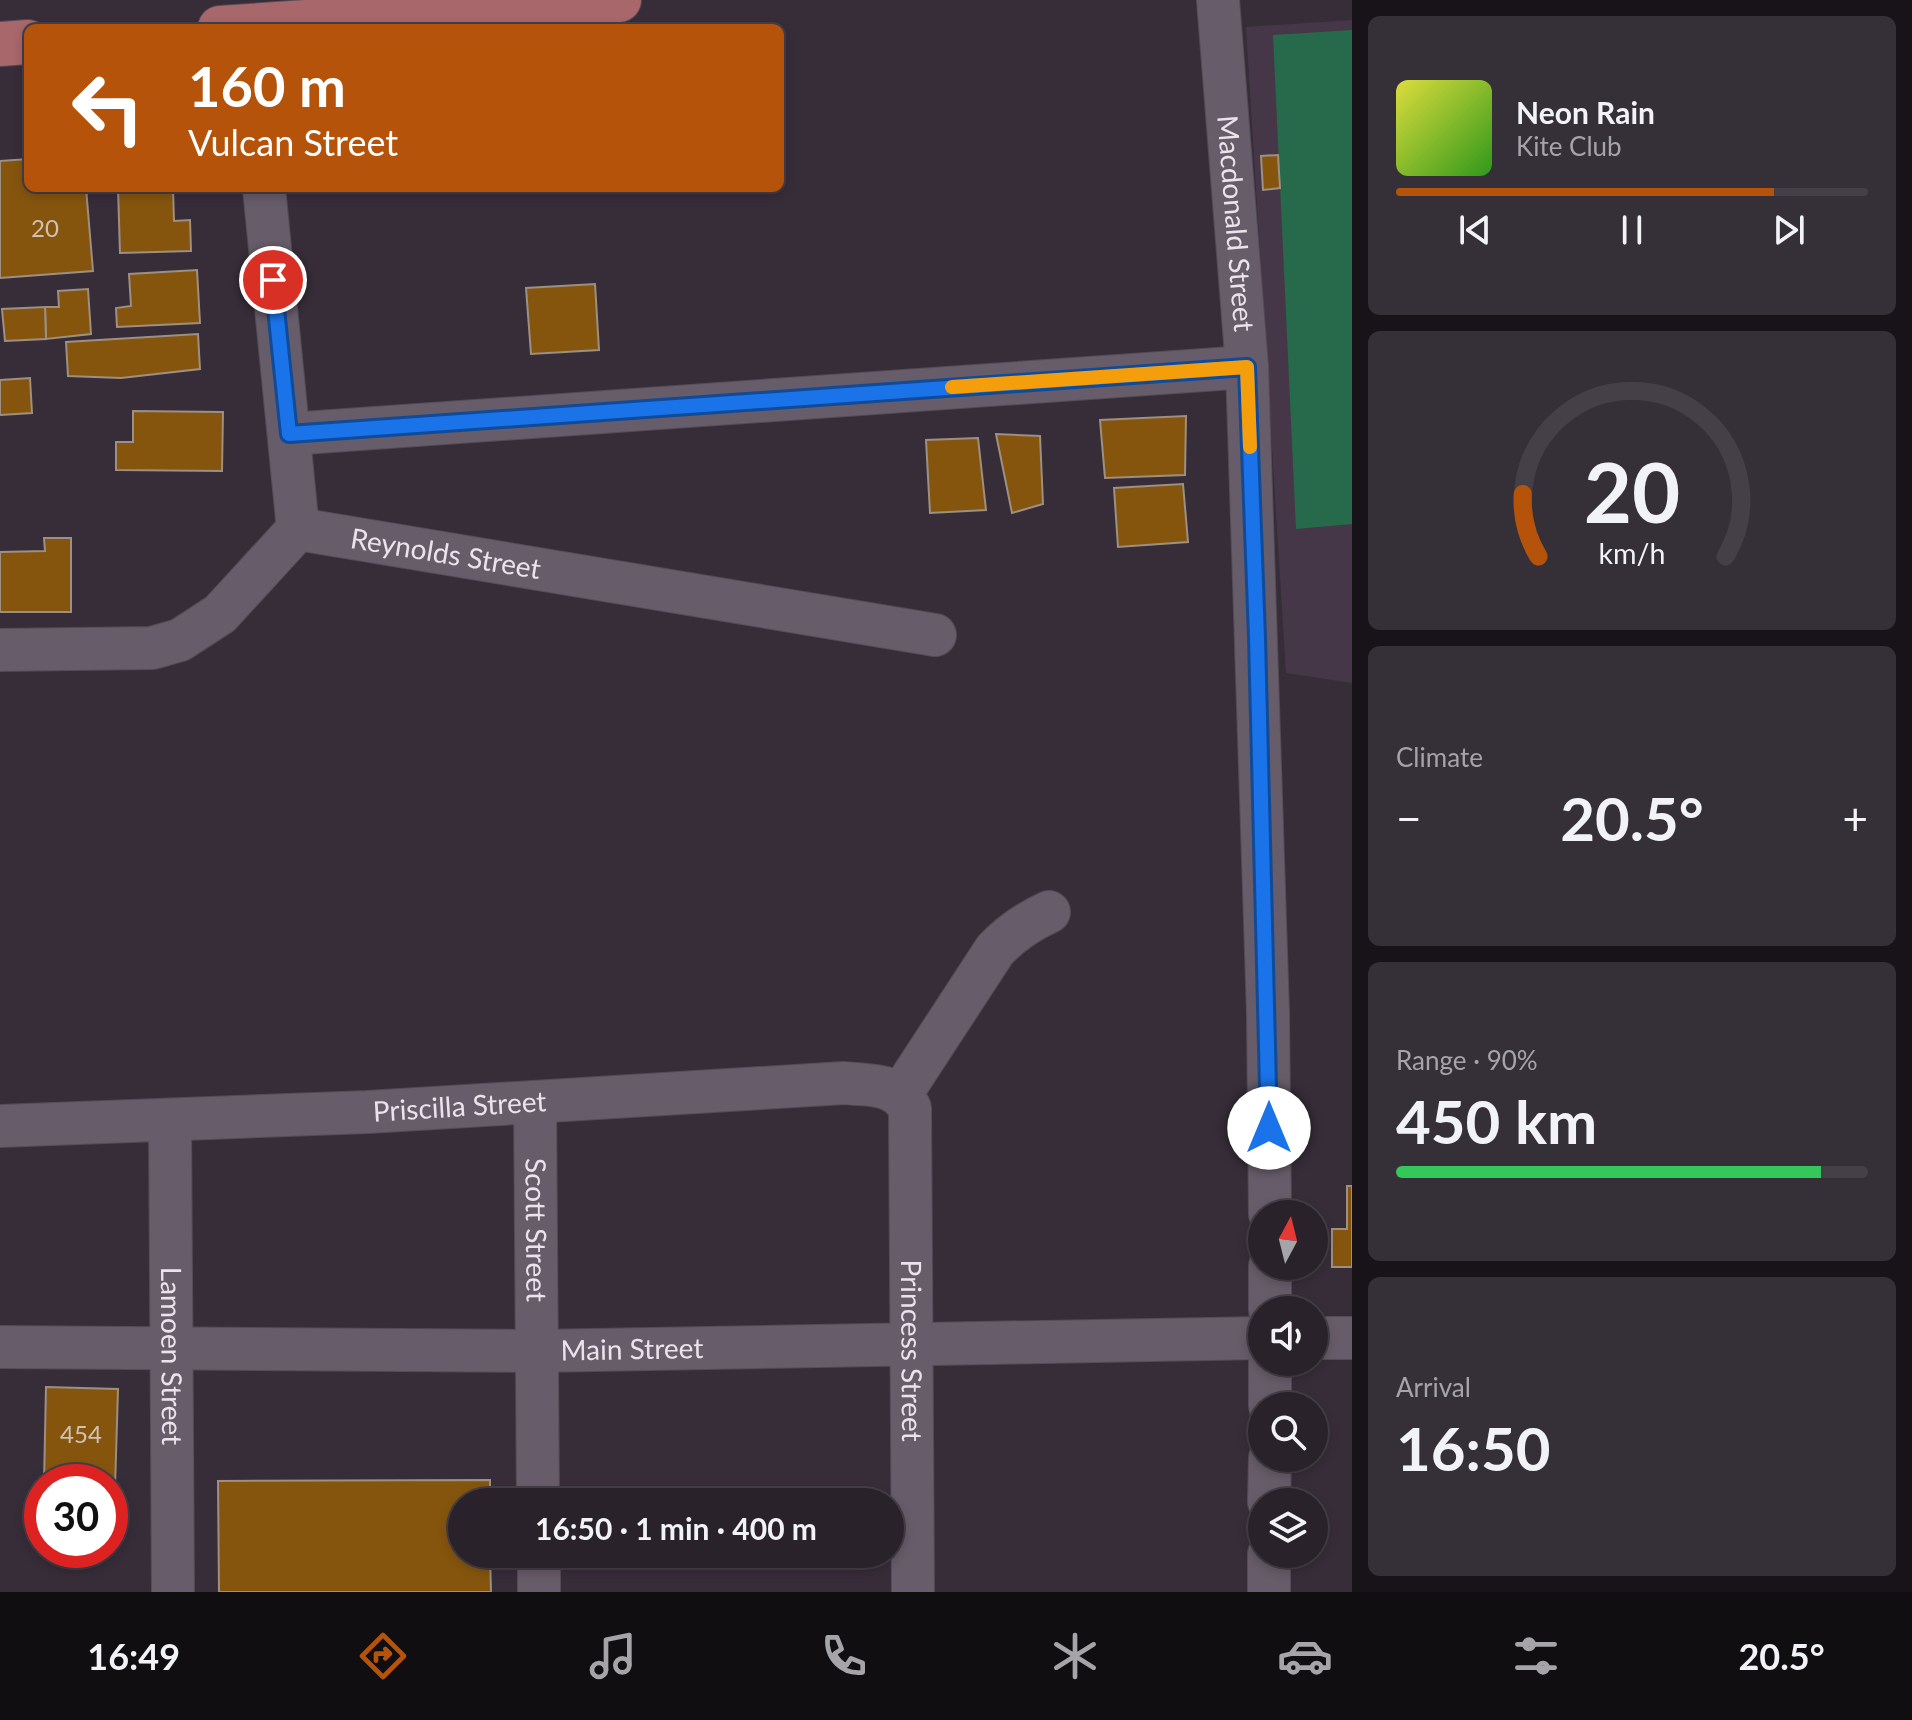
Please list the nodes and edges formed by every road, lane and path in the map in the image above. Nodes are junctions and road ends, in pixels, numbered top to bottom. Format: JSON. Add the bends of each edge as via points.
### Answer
{"nodes":[{"id":1,"x":1218,"y":0,"type":"edge"},
{"id":2,"x":592,"y":1,"type":"edge"},
{"id":3,"x":241,"y":20,"type":"edge"},
{"id":4,"x":24,"y":42,"type":"edge"},
{"id":5,"x":0,"y":44,"type":"edge"},
{"id":6,"x":264,"y":192,"type":"edge"},
{"id":7,"x":1247,"y":367,"type":"junction"},
{"id":8,"x":289,"y":434,"type":"junction"},
{"id":9,"x":298,"y":529,"type":"junction"},
{"id":10,"x":935,"y":635,"type":"dead end"},
{"id":11,"x":0,"y":650,"type":"edge"},
{"id":12,"x":1049,"y":912,"type":"dead end"},
{"id":13,"x":906,"y":1101,"type":"junction"},
{"id":14,"x":535,"y":1102,"type":"junction"},
{"id":15,"x":170,"y":1120,"type":"junction"},
{"id":16,"x":0,"y":1126,"type":"edge"},
{"id":17,"x":1270,"y":1200,"type":"edge"},
{"id":18,"x":1248,"y":1338,"type":"edge"},
{"id":19,"x":1328,"y":1338,"type":"edge"},
{"id":20,"x":1352,"y":1338,"type":"edge"},
{"id":21,"x":912,"y":1342,"type":"junction"},
{"id":22,"x":0,"y":1347,"type":"edge"},
{"id":23,"x":170,"y":1347,"type":"junction"},
{"id":24,"x":537,"y":1351,"type":"junction"},
{"id":25,"x":538,"y":1488,"type":"edge"},
{"id":26,"x":539,"y":1568,"type":"edge"},
{"id":27,"x":1269,"y":1568,"type":"edge"},
{"id":28,"x":173,"y":1592,"type":"edge"},
{"id":29,"x":539,"y":1592,"type":"edge"},
{"id":30,"x":913,"y":1592,"type":"edge"},
{"id":31,"x":1269,"y":1592,"type":"edge"}],
"edges":[{"from":1,"to":7,"type":"street","name":"Macdonald Street"},
{"from":2,"to":3,"type":"main road"},
{"from":4,"to":5,"type":"main road"},
{"from":6,"to":8,"type":"street"},
{"from":7,"to":8,"type":"street"},
{"from":7,"to":17,"type":"street","name":"Macdonald Street"},
{"from":8,"to":9,"type":"street"},
{"from":9,"to":10,"type":"street","name":"Reynolds Street"},
{"from":9,"to":11,"type":"street","via":[[220,614],[180,640],[152,648]]},
{"from":12,"to":13,"type":"street","via":[[1011,933],[995,950]]},
{"from":13,"to":14,"type":"street","name":"Priscilla Street","via":[[886,1087],[844,1083]]},
{"from":13,"to":21,"type":"street","name":"Princess Street"},
{"from":14,"to":15,"type":"street","name":"Priscilla Street"},
{"from":14,"to":24,"type":"street","name":"Scott Street"},
{"from":15,"to":16,"type":"street","name":"Priscilla Street"},
{"from":15,"to":23,"type":"street","name":"Lamoen Street"},
{"from":18,"to":21,"type":"street","name":"Main Street"},
{"from":19,"to":20,"type":"street"},
{"from":21,"to":24,"type":"street","name":"Main Street"},
{"from":21,"to":30,"type":"street","name":"Princess Street"},
{"from":22,"to":23,"type":"street","name":"Main Street"},
{"from":23,"to":24,"type":"street","name":"Main Street"},
{"from":23,"to":28,"type":"street","name":"Lamoen Street"},
{"from":24,"to":25,"type":"street","name":"Scott Street"},
{"from":26,"to":29,"type":"street"},
{"from":27,"to":31,"type":"street"}]}
